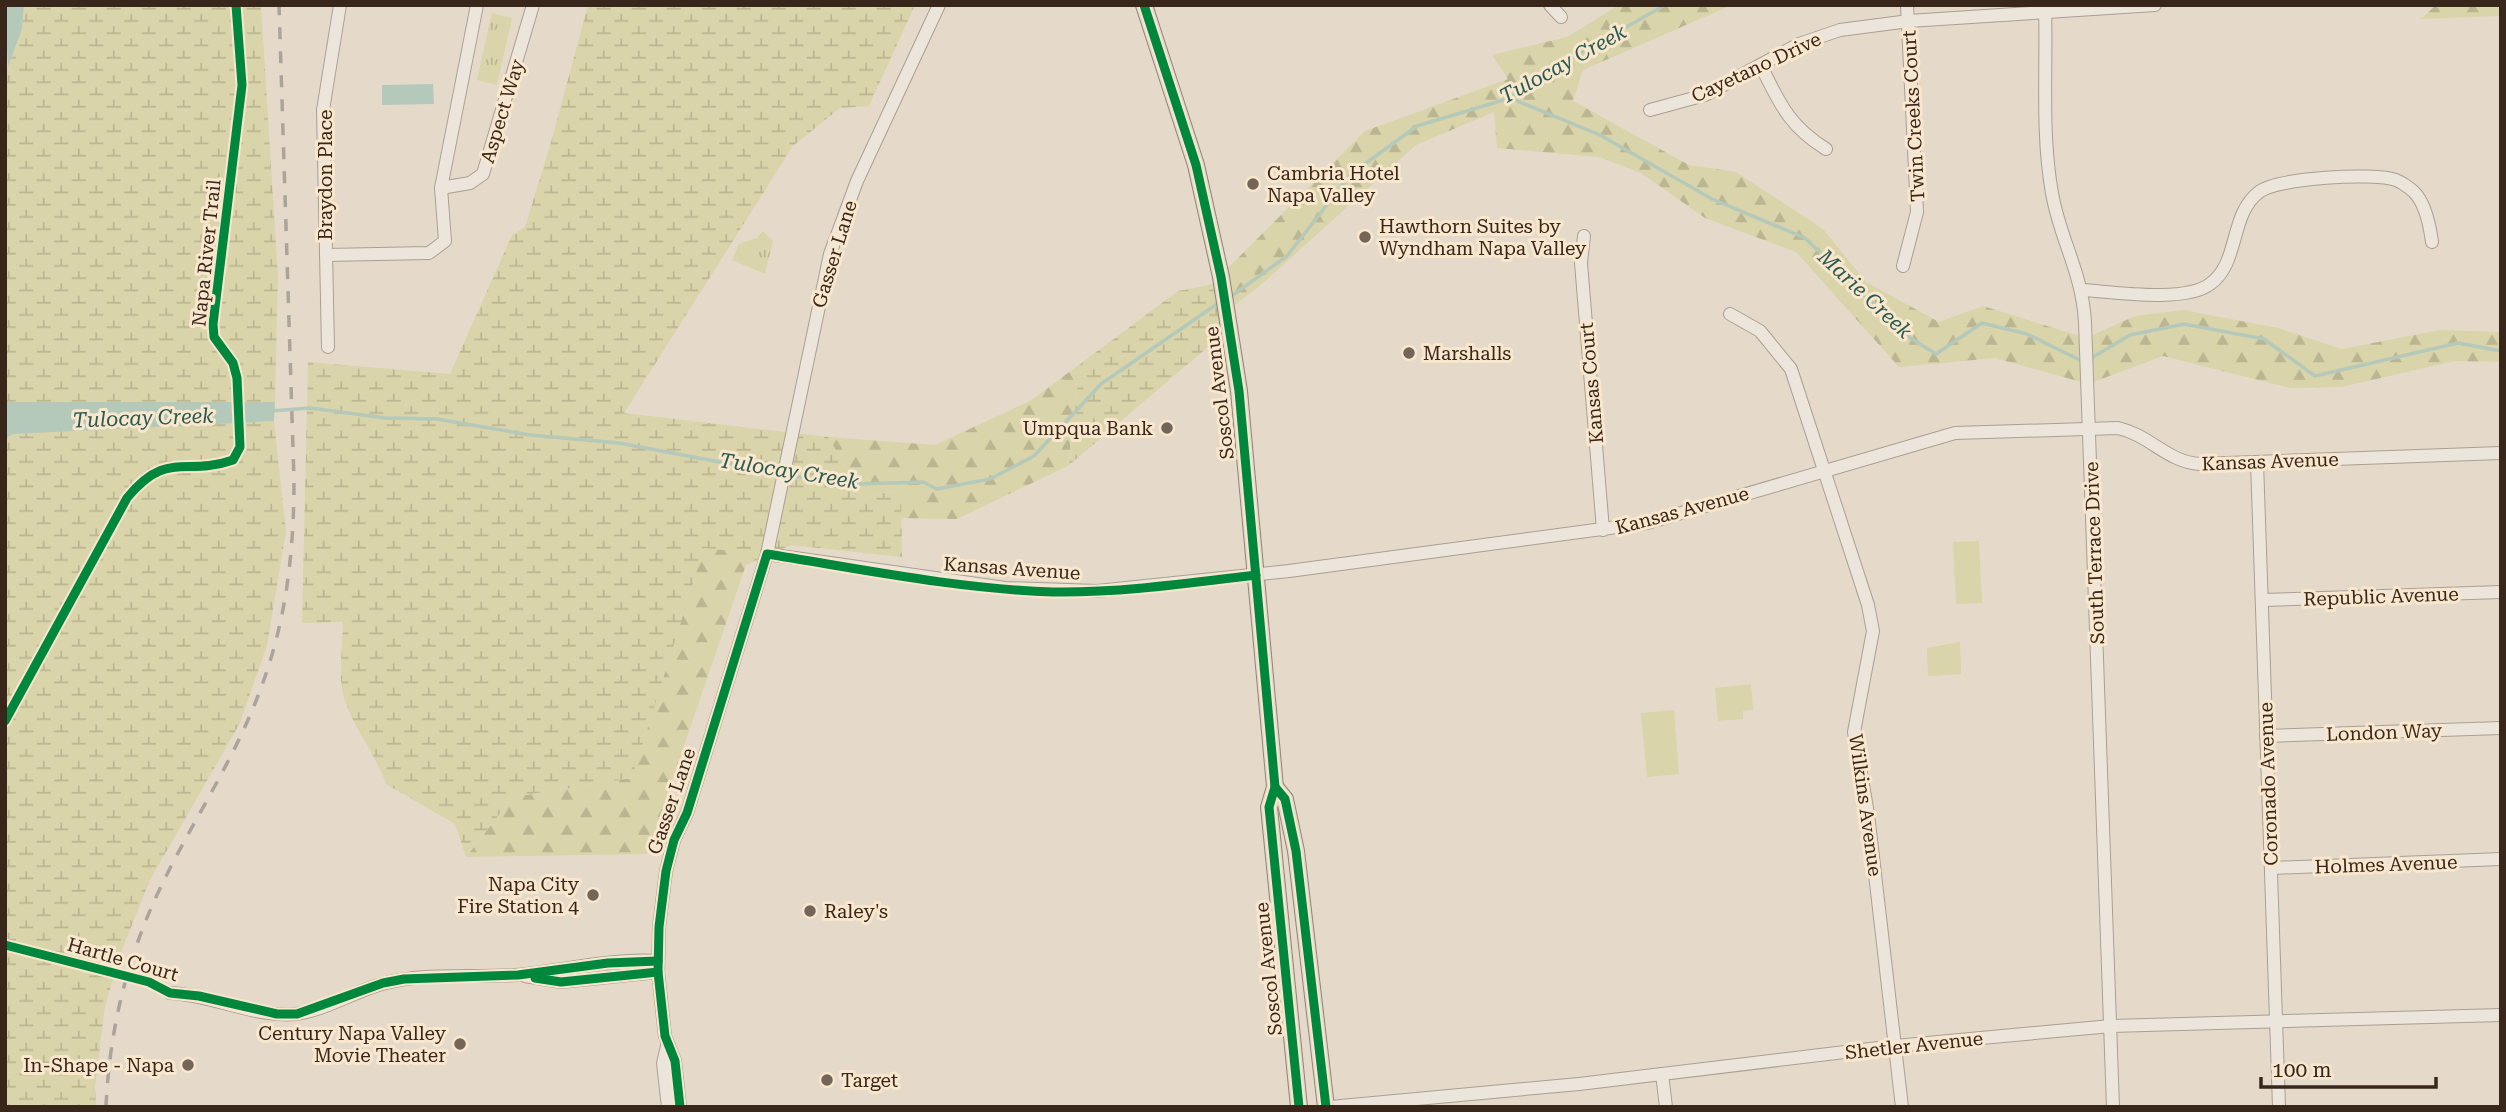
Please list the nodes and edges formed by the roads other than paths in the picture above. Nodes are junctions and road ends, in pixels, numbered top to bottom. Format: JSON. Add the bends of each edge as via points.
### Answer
{"nodes":[{"id":1,"x":340,"y":5,"type":"edge"},
{"id":2,"x":477,"y":5,"type":"edge"},
{"id":3,"x":533,"y":5,"type":"edge"},
{"id":4,"x":939,"y":5,"type":"edge"},
{"id":5,"x":1144,"y":5,"type":"edge"},
{"id":6,"x":1550,"y":5,"type":"edge"},
{"id":7,"x":1907,"y":5,"type":"edge"},
{"id":8,"x":2155,"y":5,"type":"edge"},
{"id":9,"x":2045,"y":8,"type":"edge"},
{"id":10,"x":1561,"y":17,"type":"dead end"},
{"id":11,"x":1909,"y":21,"type":"junction"},
{"id":12,"x":1761,"y":66,"type":"junction"},
{"id":13,"x":1650,"y":110,"type":"dead end"},
{"id":14,"x":1826,"y":149,"type":"dead end"},
{"id":15,"x":441,"y":188,"type":"junction"},
{"id":16,"x":1584,"y":236,"type":"dead end"},
{"id":17,"x":2432,"y":242,"type":"dead end"},
{"id":18,"x":326,"y":255,"type":"junction"},
{"id":19,"x":1903,"y":266,"type":"dead end"},
{"id":20,"x":2083,"y":290,"type":"junction"},
{"id":21,"x":1730,"y":314,"type":"dead end"},
{"id":22,"x":328,"y":347,"type":"dead end"},
{"id":23,"x":2089,"y":428,"type":"junction"},
{"id":24,"x":2501,"y":453,"type":"edge"},
{"id":25,"x":2257,"y":462,"type":"junction"},
{"id":26,"x":1822,"y":470,"type":"junction"},
{"id":27,"x":1603,"y":530,"type":"junction"},
{"id":28,"x":767,"y":554,"type":"junction"},
{"id":29,"x":1256,"y":575,"type":"junction"},
{"id":30,"x":2501,"y":592,"type":"edge"},
{"id":31,"x":2262,"y":600,"type":"junction"},
{"id":32,"x":2501,"y":728,"type":"edge"},
{"id":33,"x":2266,"y":736,"type":"junction"},
{"id":34,"x":1275,"y":787,"type":"junction"},
{"id":35,"x":2501,"y":859,"type":"edge"},
{"id":36,"x":2271,"y":868,"type":"junction"},
{"id":37,"x":658,"y":966,"type":"junction"},
{"id":38,"x":170,"y":993,"type":"dead end"},
{"id":39,"x":2501,"y":1015,"type":"edge"},
{"id":40,"x":2276,"y":1021,"type":"junction"},
{"id":41,"x":2111,"y":1026,"type":"junction"},
{"id":42,"x":667,"y":1046,"type":"junction"},
{"id":43,"x":1895,"y":1046,"type":"junction"},
{"id":44,"x":1662,"y":1074,"type":"junction"},
{"id":45,"x":668,"y":1107,"type":"edge"},
{"id":46,"x":680,"y":1107,"type":"edge"},
{"id":47,"x":1299,"y":1107,"type":"edge"},
{"id":48,"x":1328,"y":1107,"type":"edge"},
{"id":49,"x":1666,"y":1107,"type":"edge"},
{"id":50,"x":1902,"y":1107,"type":"edge"},
{"id":51,"x":2113,"y":1107,"type":"edge"},
{"id":52,"x":2279,"y":1107,"type":"edge"}],
"edges":[{"from":1,"to":18,"type":"street","name":"Braydon Place","via":[[323,110]]},
{"from":2,"to":15,"type":"street","name":"Aspect Way"},
{"from":3,"to":15,"type":"street","name":"Aspect Way","via":[[483,174],[470,183]]},
{"from":4,"to":28,"type":"street","name":"Gasser Lane","via":[[856,181],[830,254]]},
{"from":5,"to":29,"type":"main road","name":"Soscol Avenue","via":[[1196,164],[1221,276],[1239,391]]},
{"from":6,"to":10,"type":"street"},
{"from":7,"to":11,"type":"street","name":"Twin Creeks Court"},
{"from":8,"to":9,"type":"street","name":"Cayetano Drive"},
{"from":9,"to":11,"type":"street","name":"Cayetano Drive"},
{"from":9,"to":20,"type":"street","name":"South Terrace Drive","via":[[2047,156],[2058,224]]},
{"from":11,"to":12,"type":"street","name":"Cayetano Drive","via":[[1840,30],[1799,44]]},
{"from":11,"to":19,"type":"street","name":"Twin Creeks Court","via":[[1917,212]]},
{"from":12,"to":13,"type":"street","name":"Cayetano Drive","via":[[1705,95]]},
{"from":12,"to":14,"type":"street","via":[[1787,118],[1805,137]]},
{"from":15,"to":18,"type":"street","name":"Aspect Way","via":[[445,241],[429,253]]},
{"from":16,"to":27,"type":"street","name":"Kansas Court","via":[[1581,263]]},
{"from":17,"to":20,"type":"street","via":[[2415,192],[2396,180],[2297,179],[2255,194],[2239,221],[2225,269],[2210,285],[2168,294]]},
{"from":18,"to":22,"type":"street","name":"Braydon Place"},
{"from":20,"to":23,"type":"street","name":"South Terrace Drive"},
{"from":21,"to":26,"type":"street","name":"Wilkins Avenue","via":[[1760,331],[1791,369]]},
{"from":23,"to":25,"type":"street","name":"Kansas Avenue","via":[[2137,432],[2183,463]]},
{"from":23,"to":26,"type":"street","name":"Kansas Avenue","via":[[1955,433]]},
{"from":23,"to":41,"type":"street","name":"South Terrace Drive"},
{"from":24,"to":25,"type":"street","name":"Kansas Avenue"},
{"from":25,"to":31,"type":"street","name":"Coronado Avenue"},
{"from":26,"to":27,"type":"street","name":"Kansas Avenue","via":[[1647,523]]},
{"from":26,"to":43,"type":"street","name":"Wilkins Avenue","via":[[1859,569],[1872,631],[1854,732]]},
{"from":27,"to":29,"type":"street","name":"Kansas Avenue"},
{"from":28,"to":29,"type":"street","name":"Kansas Avenue","via":[[935,580],[1052,592]]},
{"from":28,"to":37,"type":"street","name":"Gasser Lane","via":[[687,813],[674,840],[666,871]]},
{"from":29,"to":34,"type":"main road","name":"Soscol Avenue"},
{"from":30,"to":31,"type":"street","name":"Republic Avenue"},
{"from":31,"to":33,"type":"street","name":"Coronado Avenue"},
{"from":32,"to":33,"type":"street","name":"London Way"},
{"from":33,"to":36,"type":"street","name":"Coronado Avenue"},
{"from":34,"to":47,"type":"main road","name":"Soscol Avenue","via":[[1269,807]]},
{"from":34,"to":48,"type":"main road","name":"Soscol Avenue","via":[[1286,799],[1296,852]]},
{"from":35,"to":36,"type":"street","name":"Holmes Avenue"},
{"from":36,"to":40,"type":"street","name":"Coronado Avenue"},
{"from":37,"to":38,"type":"street","name":"Hartle Court","via":[[561,982],[518,975],[404,979],[297,1014]]},
{"from":37,"to":42,"type":"street","name":"Gasser Lane"},
{"from":39,"to":40,"type":"street","name":"Shetler Avenue"},
{"from":40,"to":41,"type":"street","name":"Shetler Avenue"},
{"from":40,"to":52,"type":"street","name":"Coronado Avenue"},
{"from":41,"to":43,"type":"street","name":"Shetler Avenue"},
{"from":41,"to":51,"type":"street","name":"South Terrace Drive"},
{"from":42,"to":45,"type":"street","name":"Gasser Lane","via":[[663,1063]]},
{"from":42,"to":46,"type":"street","name":"Gasser Lane","via":[[675,1061]]},
{"from":43,"to":44,"type":"street","name":"Shetler Avenue"},
{"from":43,"to":50,"type":"street","name":"Wilkins Avenue"},
{"from":44,"to":48,"type":"street","name":"Shetler Avenue"},
{"from":44,"to":49,"type":"street"}]}
